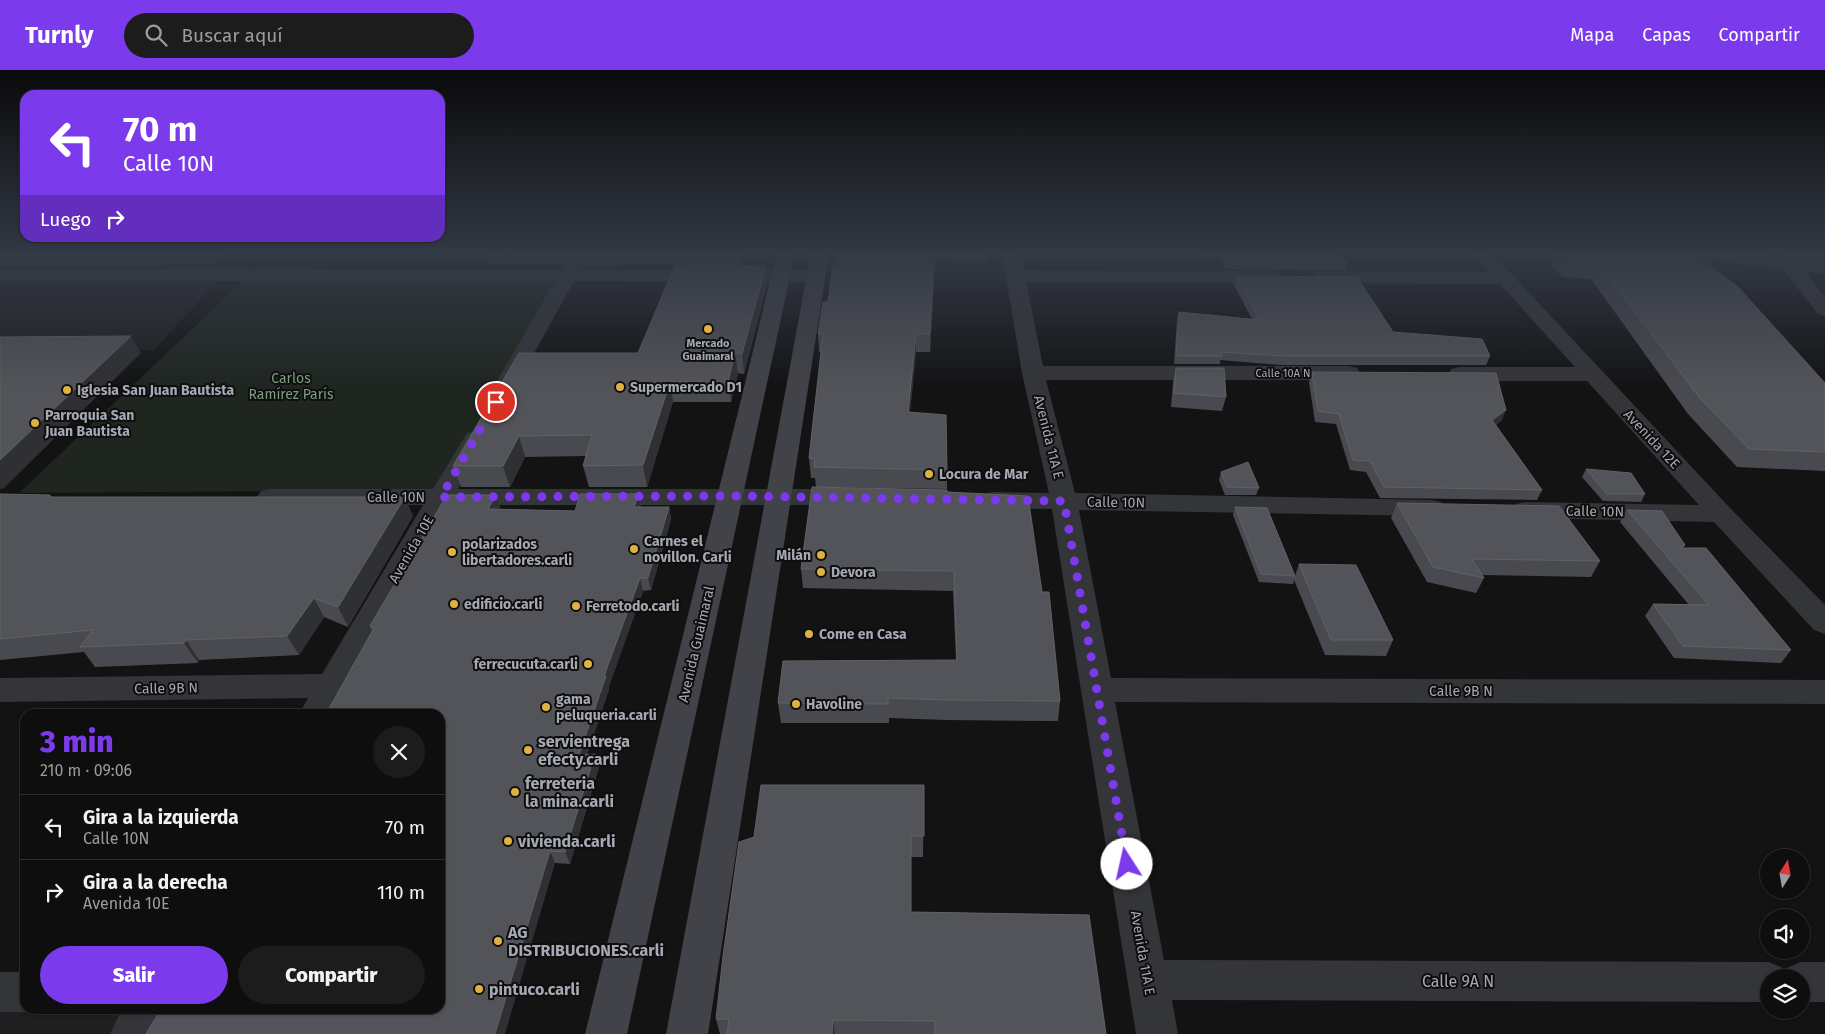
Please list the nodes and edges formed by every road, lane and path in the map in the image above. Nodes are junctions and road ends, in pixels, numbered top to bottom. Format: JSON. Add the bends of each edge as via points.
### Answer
{"nodes":[{"id":1,"x":555,"y":298,"type":"edge"},
{"id":2,"x":775,"y":298,"type":"edge"},
{"id":3,"x":812,"y":298,"type":"edge"},
{"id":4,"x":1018,"y":298,"type":"edge"},
{"id":5,"x":1523,"y":298,"type":"edge"},
{"id":6,"x":1816,"y":298,"type":"edge"},
{"id":7,"x":1825,"y":310,"type":"edge"},
{"id":8,"x":1033,"y":373,"type":"junction"},
{"id":9,"x":1373,"y":374,"type":"edge"},
{"id":10,"x":1443,"y":374,"type":"edge"},
{"id":11,"x":1593,"y":374,"type":"junction"},
{"id":12,"x":730,"y":496,"type":"junction"},
{"id":13,"x":778,"y":496,"type":"junction"},
{"id":14,"x":242,"y":497,"type":"edge"},
{"id":15,"x":441,"y":497,"type":"junction"},
{"id":16,"x":867,"y":498,"type":"edge"},
{"id":17,"x":966,"y":499,"type":"edge"},
{"id":18,"x":1064,"y":501,"type":"junction"},
{"id":19,"x":1452,"y":509,"type":"edge"},
{"id":20,"x":1502,"y":510,"type":"edge"},
{"id":21,"x":1721,"y":514,"type":"junction"},
{"id":22,"x":1825,"y":623,"type":"edge"},
{"id":23,"x":332,"y":686,"type":"junction"},
{"id":24,"x":0,"y":690,"type":"edge"},
{"id":25,"x":1097,"y":690,"type":"junction"},
{"id":26,"x":1825,"y":692,"type":"edge"},
{"id":27,"x":318,"y":709,"type":"edge"},
{"id":28,"x":1148,"y":980,"type":"junction"},
{"id":29,"x":1760,"y":982,"type":"edge"},
{"id":30,"x":1810,"y":982,"type":"edge"},
{"id":31,"x":1825,"y":982,"type":"edge"},
{"id":32,"x":0,"y":992,"type":"edge"},
{"id":33,"x":20,"y":992,"type":"edge"},
{"id":34,"x":143,"y":1014,"type":"edge"},
{"id":35,"x":131,"y":1034,"type":"edge"},
{"id":36,"x":606,"y":1034,"type":"edge"},
{"id":37,"x":687,"y":1034,"type":"edge"},
{"id":38,"x":1157,"y":1034,"type":"edge"}],
"edges":[{"from":1,"to":15,"type":"street","name":"Avenida 10E"},
{"from":2,"to":12,"type":"street","name":"Avenida Guaimaral"},
{"from":3,"to":13,"type":"street"},
{"from":4,"to":8,"type":"street","name":"Avenida 11A E"},
{"from":5,"to":11,"type":"street","name":"Avenida 12E"},
{"from":6,"to":7,"type":"street"},
{"from":8,"to":9,"type":"street","name":"Calle 10A N"},
{"from":8,"to":18,"type":"street","name":"Avenida 11A E"},
{"from":10,"to":11,"type":"street"},
{"from":11,"to":21,"type":"street","name":"Avenida 12E"},
{"from":12,"to":13,"type":"street","name":"Calle 10N"},
{"from":12,"to":15,"type":"street","name":"Calle 10N"},
{"from":12,"to":36,"type":"street","name":"Avenida Guaimaral"},
{"from":13,"to":16,"type":"street","name":"Calle 10N"},
{"from":13,"to":37,"type":"street"},
{"from":14,"to":15,"type":"street","name":"Calle 10N"},
{"from":15,"to":23,"type":"street","name":"Avenida 10E"},
{"from":17,"to":18,"type":"street","name":"Calle 10N"},
{"from":18,"to":19,"type":"street","name":"Calle 10N"},
{"from":18,"to":25,"type":"street","name":"Avenida 11A E"},
{"from":20,"to":21,"type":"street","name":"Calle 10N"},
{"from":21,"to":22,"type":"street","name":"Avenida 12E"},
{"from":23,"to":24,"type":"street","name":"Calle 9B N"},
{"from":23,"to":27,"type":"street","name":"Avenida 10E"},
{"from":25,"to":26,"type":"street","name":"Calle 9B N"},
{"from":25,"to":28,"type":"street","name":"Avenida 11A E"},
{"from":28,"to":29,"type":"street","name":"Calle 9A N"},
{"from":28,"to":38,"type":"street","name":"Avenida 11A E"},
{"from":30,"to":31,"type":"street"},
{"from":32,"to":33,"type":"street"},
{"from":34,"to":35,"type":"street"}]}
